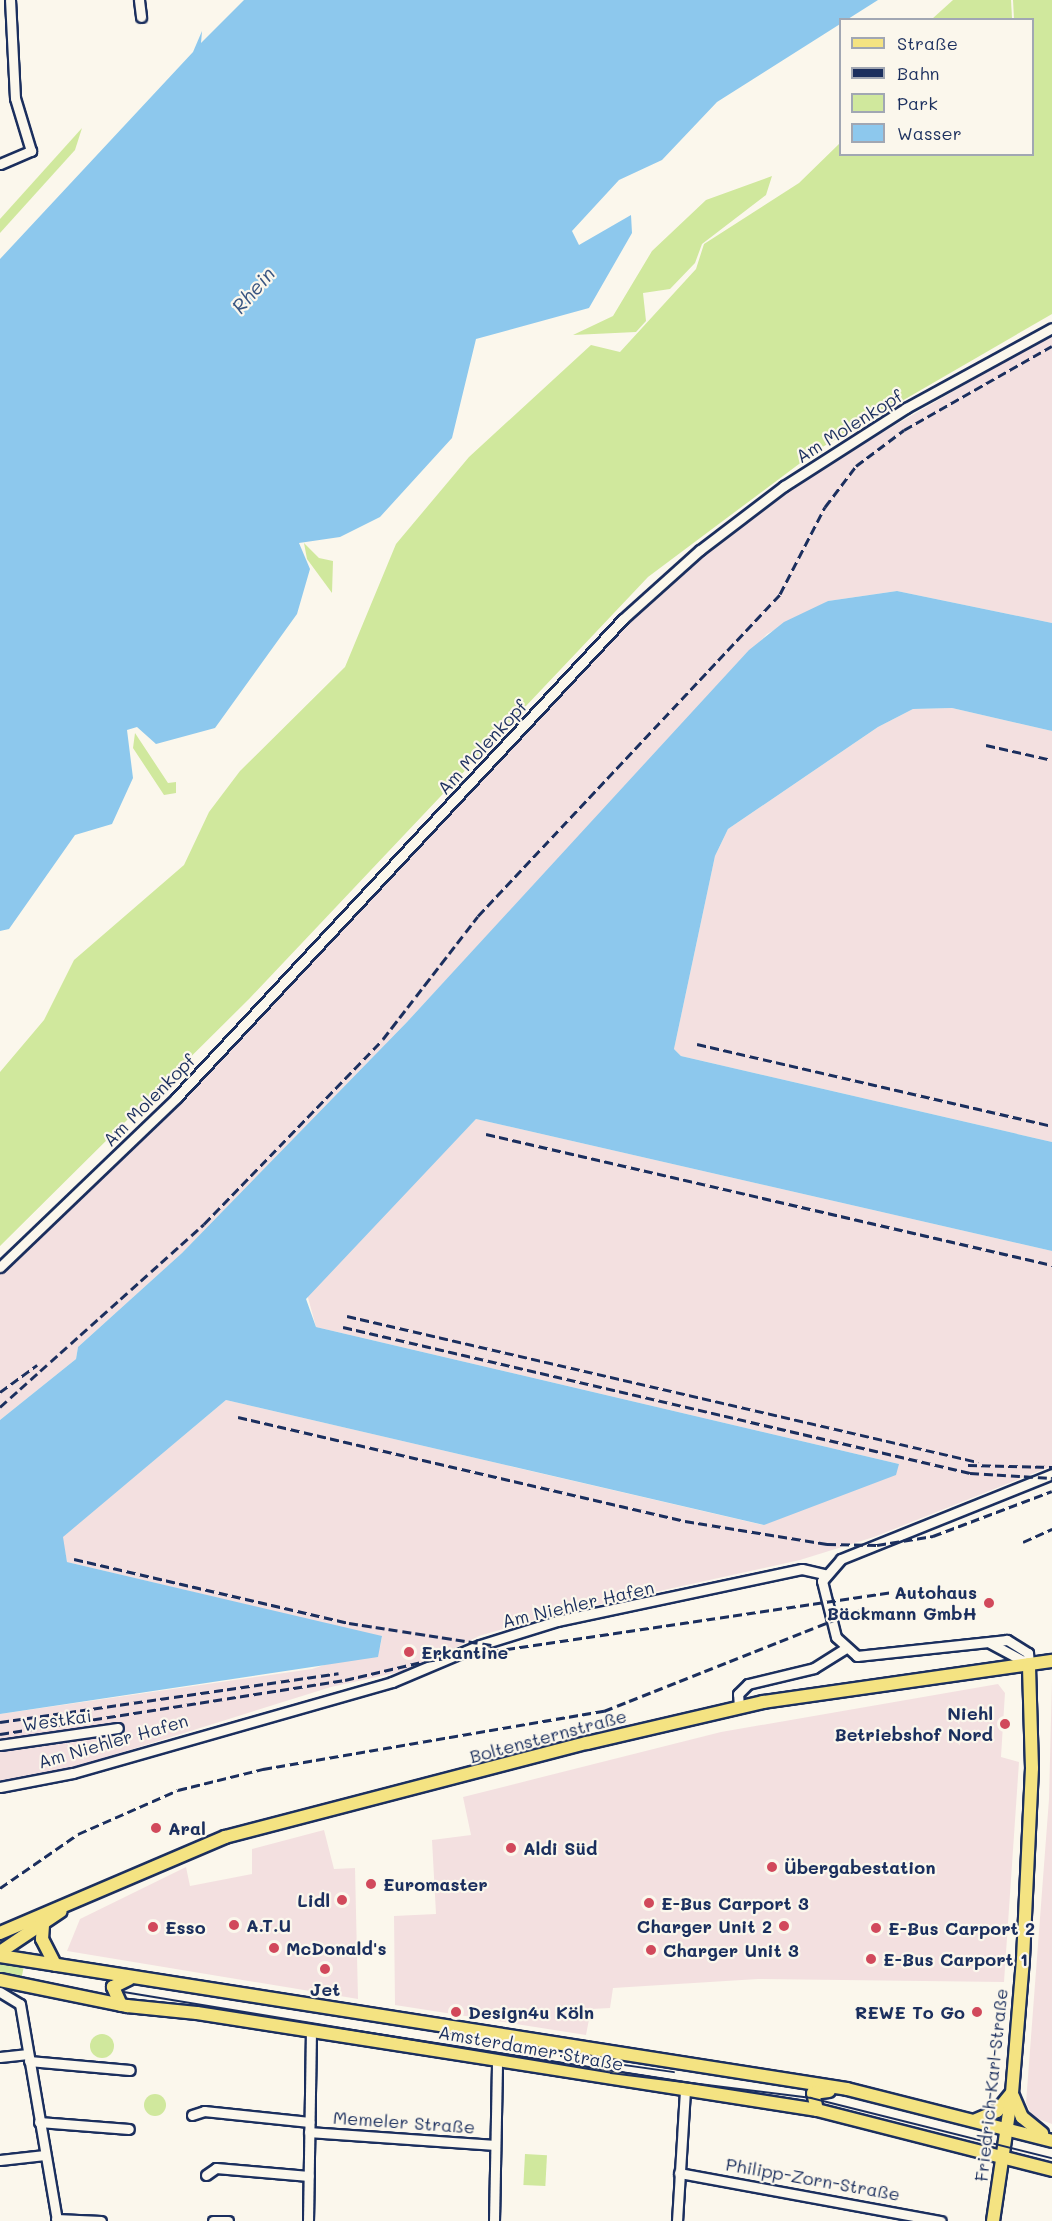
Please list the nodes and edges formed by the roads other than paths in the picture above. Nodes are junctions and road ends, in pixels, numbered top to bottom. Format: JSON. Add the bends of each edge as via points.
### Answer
{"nodes":[{"id":1,"x":10,"y":0,"type":"edge"},
{"id":2,"x":139,"y":0,"type":"edge"},
{"id":3,"x":141,"y":17,"type":"dead end"},
{"id":4,"x":0,"y":164,"type":"edge"},
{"id":5,"x":1052,"y":328,"type":"edge"},
{"id":6,"x":0,"y":1267,"type":"edge"},
{"id":7,"x":1052,"y":1474,"type":"edge"},
{"id":8,"x":824,"y":1574,"type":"junction"},
{"id":9,"x":844,"y":1649,"type":"junction"},
{"id":10,"x":1052,"y":1660,"type":"edge"},
{"id":11,"x":1029,"y":1664,"type":"junction"},
{"id":12,"x":739,"y":1707,"type":"junction"},
{"id":13,"x":118,"y":1728,"type":"dead end"},
{"id":14,"x":0,"y":1745,"type":"edge"},
{"id":15,"x":0,"y":1787,"type":"edge"},
{"id":16,"x":69,"y":1905,"type":"junction"},
{"id":17,"x":43,"y":1925,"type":"junction"},
{"id":18,"x":0,"y":1933,"type":"edge"},
{"id":19,"x":0,"y":1954,"type":"edge"},
{"id":20,"x":55,"y":1965,"type":"junction"},
{"id":21,"x":133,"y":1978,"type":"junction"},
{"id":22,"x":0,"y":1980,"type":"edge"},
{"id":23,"x":0,"y":1992,"type":"edge"},
{"id":24,"x":121,"y":2005,"type":"junction"},
{"id":25,"x":311,"y":2031,"type":"junction"},
{"id":26,"x":0,"y":2057,"type":"edge"},
{"id":27,"x":28,"y":2058,"type":"junction"},
{"id":28,"x":497,"y":2059,"type":"junction"},
{"id":29,"x":130,"y":2070,"type":"dead end"},
{"id":30,"x":685,"y":2089,"type":"junction"},
{"id":31,"x":847,"y":2089,"type":"junction"},
{"id":32,"x":1012,"y":2093,"type":"junction"},
{"id":33,"x":817,"y":2110,"type":"junction"},
{"id":34,"x":192,"y":2115,"type":"dead end"},
{"id":35,"x":975,"y":2120,"type":"junction"},
{"id":36,"x":39,"y":2122,"type":"junction"},
{"id":37,"x":309,"y":2127,"type":"junction"},
{"id":38,"x":129,"y":2128,"type":"dead end"},
{"id":39,"x":1008,"y":2128,"type":"junction"},
{"id":40,"x":1052,"y":2136,"type":"edge"},
{"id":41,"x":1052,"y":2141,"type":"edge"},
{"id":42,"x":495,"y":2145,"type":"junction"},
{"id":43,"x":45,"y":2155,"type":"junction"},
{"id":44,"x":1003,"y":2156,"type":"junction"},
{"id":45,"x":0,"y":2160,"type":"edge"},
{"id":46,"x":1052,"y":2170,"type":"edge"},
{"id":47,"x":679,"y":2173,"type":"junction"},
{"id":48,"x":206,"y":2175,"type":"dead end"},
{"id":49,"x":309,"y":2176,"type":"junction"},
{"id":50,"x":56,"y":2220,"type":"edge"},
{"id":51,"x":936,"y":2220,"type":"edge"},
{"id":52,"x":101,"y":2221,"type":"edge"},
{"id":53,"x":213,"y":2221,"type":"edge"},
{"id":54,"x":228,"y":2221,"type":"edge"},
{"id":55,"x":308,"y":2221,"type":"edge"},
{"id":56,"x":494,"y":2221,"type":"edge"},
{"id":57,"x":677,"y":2221,"type":"edge"},
{"id":58,"x":993,"y":2221,"type":"edge"}],
"edges":[{"from":1,"to":4,"type":"street","via":[[15,98],[31,151]]},
{"from":2,"to":3,"type":"street"},
{"from":5,"to":6,"type":"street","name":"Am Molenkopf","via":[[906,408],[784,486],[700,550],[623,619],[176,1098]]},
{"from":7,"to":8,"type":"street","via":[[841,1559]]},
{"from":8,"to":9,"type":"street","via":[[825,1596]]},
{"from":8,"to":15,"type":"street","name":"Am Niehler Hafen","via":[[802,1569],[557,1621],[480,1645],[392,1682],[73,1773]]},
{"from":9,"to":11,"type":"street","via":[[867,1658],[1007,1640],[1022,1645]]},
{"from":9,"to":12,"type":"street","via":[[814,1668],[748,1684],[738,1694]]},
{"from":10,"to":11,"type":"main road","name":"Boltensternstraße"},
{"from":11,"to":12,"type":"main road","name":"Boltensternstraße"},
{"from":11,"to":32,"type":"main road","name":"Friedrich-Karl-Straße","via":[[1032,1768]]},
{"from":12,"to":16,"type":"main road","name":"Boltensternstraße","via":[[225,1837]]},
{"from":13,"to":14,"type":"street","name":"Westkai"},
{"from":16,"to":17,"type":"main road","name":"Boltensternstraße"},
{"from":16,"to":18,"type":"main road","name":"Boltensternstraße"},
{"from":17,"to":19,"type":"main road","name":"Boltensternstraße"},
{"from":17,"to":20,"type":"main road","via":[[42,1939]]},
{"from":19,"to":20,"type":"main road","name":"Amsterdamer Straße"},
{"from":20,"to":21,"type":"main road","name":"Amsterdamer Straße"},
{"from":21,"to":24,"type":"main road","via":[[113,1987]]},
{"from":21,"to":31,"type":"main road","name":"Amsterdamer Straße"},
{"from":22,"to":24,"type":"main road","name":"Amsterdamer Straße"},
{"from":23,"to":27,"type":"street","via":[[20,2004]]},
{"from":24,"to":25,"type":"main road","name":"Amsterdamer Straße"},
{"from":25,"to":28,"type":"main road","name":"Amsterdamer Straße"},
{"from":25,"to":37,"type":"street"},
{"from":26,"to":27,"type":"street"},
{"from":27,"to":29,"type":"street"},
{"from":27,"to":36,"type":"street"},
{"from":28,"to":30,"type":"main road","name":"Amsterdamer Straße","via":[[553,2072]]},
{"from":28,"to":42,"type":"street"},
{"from":30,"to":33,"type":"main road","name":"Amsterdamer Straße"},
{"from":30,"to":47,"type":"street"},
{"from":31,"to":33,"type":"main road","via":[[815,2091],[811,2102]]},
{"from":31,"to":35,"type":"main road","name":"Amsterdamer Straße"},
{"from":32,"to":35,"type":"main road","via":[[997,2111]]},
{"from":32,"to":39,"type":"main road","name":"Friedrich-Karl-Straße"},
{"from":32,"to":40,"type":"main road","via":[[1025,2121]]},
{"from":33,"to":44,"type":"main road","name":"Amsterdamer Straße"},
{"from":34,"to":37,"type":"street","name":"Memeler Straße","via":[[204,2111]]},
{"from":35,"to":39,"type":"main road","name":"Amsterdamer Straße"},
{"from":36,"to":38,"type":"street"},
{"from":36,"to":43,"type":"street"},
{"from":37,"to":42,"type":"street","name":"Memeler Straße"},
{"from":37,"to":49,"type":"street"},
{"from":39,"to":41,"type":"main road","name":"Amsterdamer Straße"},
{"from":39,"to":44,"type":"main road","name":"Friedrich-Karl-Straße"},
{"from":42,"to":56,"type":"street"},
{"from":43,"to":45,"type":"street"},
{"from":43,"to":50,"type":"street"},
{"from":44,"to":46,"type":"main road","name":"Amsterdamer Straße"},
{"from":44,"to":58,"type":"main road","name":"Friedrich-Karl-Straße"},
{"from":47,"to":51,"type":"street","name":"Philipp-Zorn-Straße"},
{"from":47,"to":57,"type":"street"},
{"from":48,"to":49,"type":"street","via":[[216,2168]]},
{"from":49,"to":55,"type":"street"},
{"from":50,"to":52,"type":"street"},
{"from":53,"to":54,"type":"street"}]}
